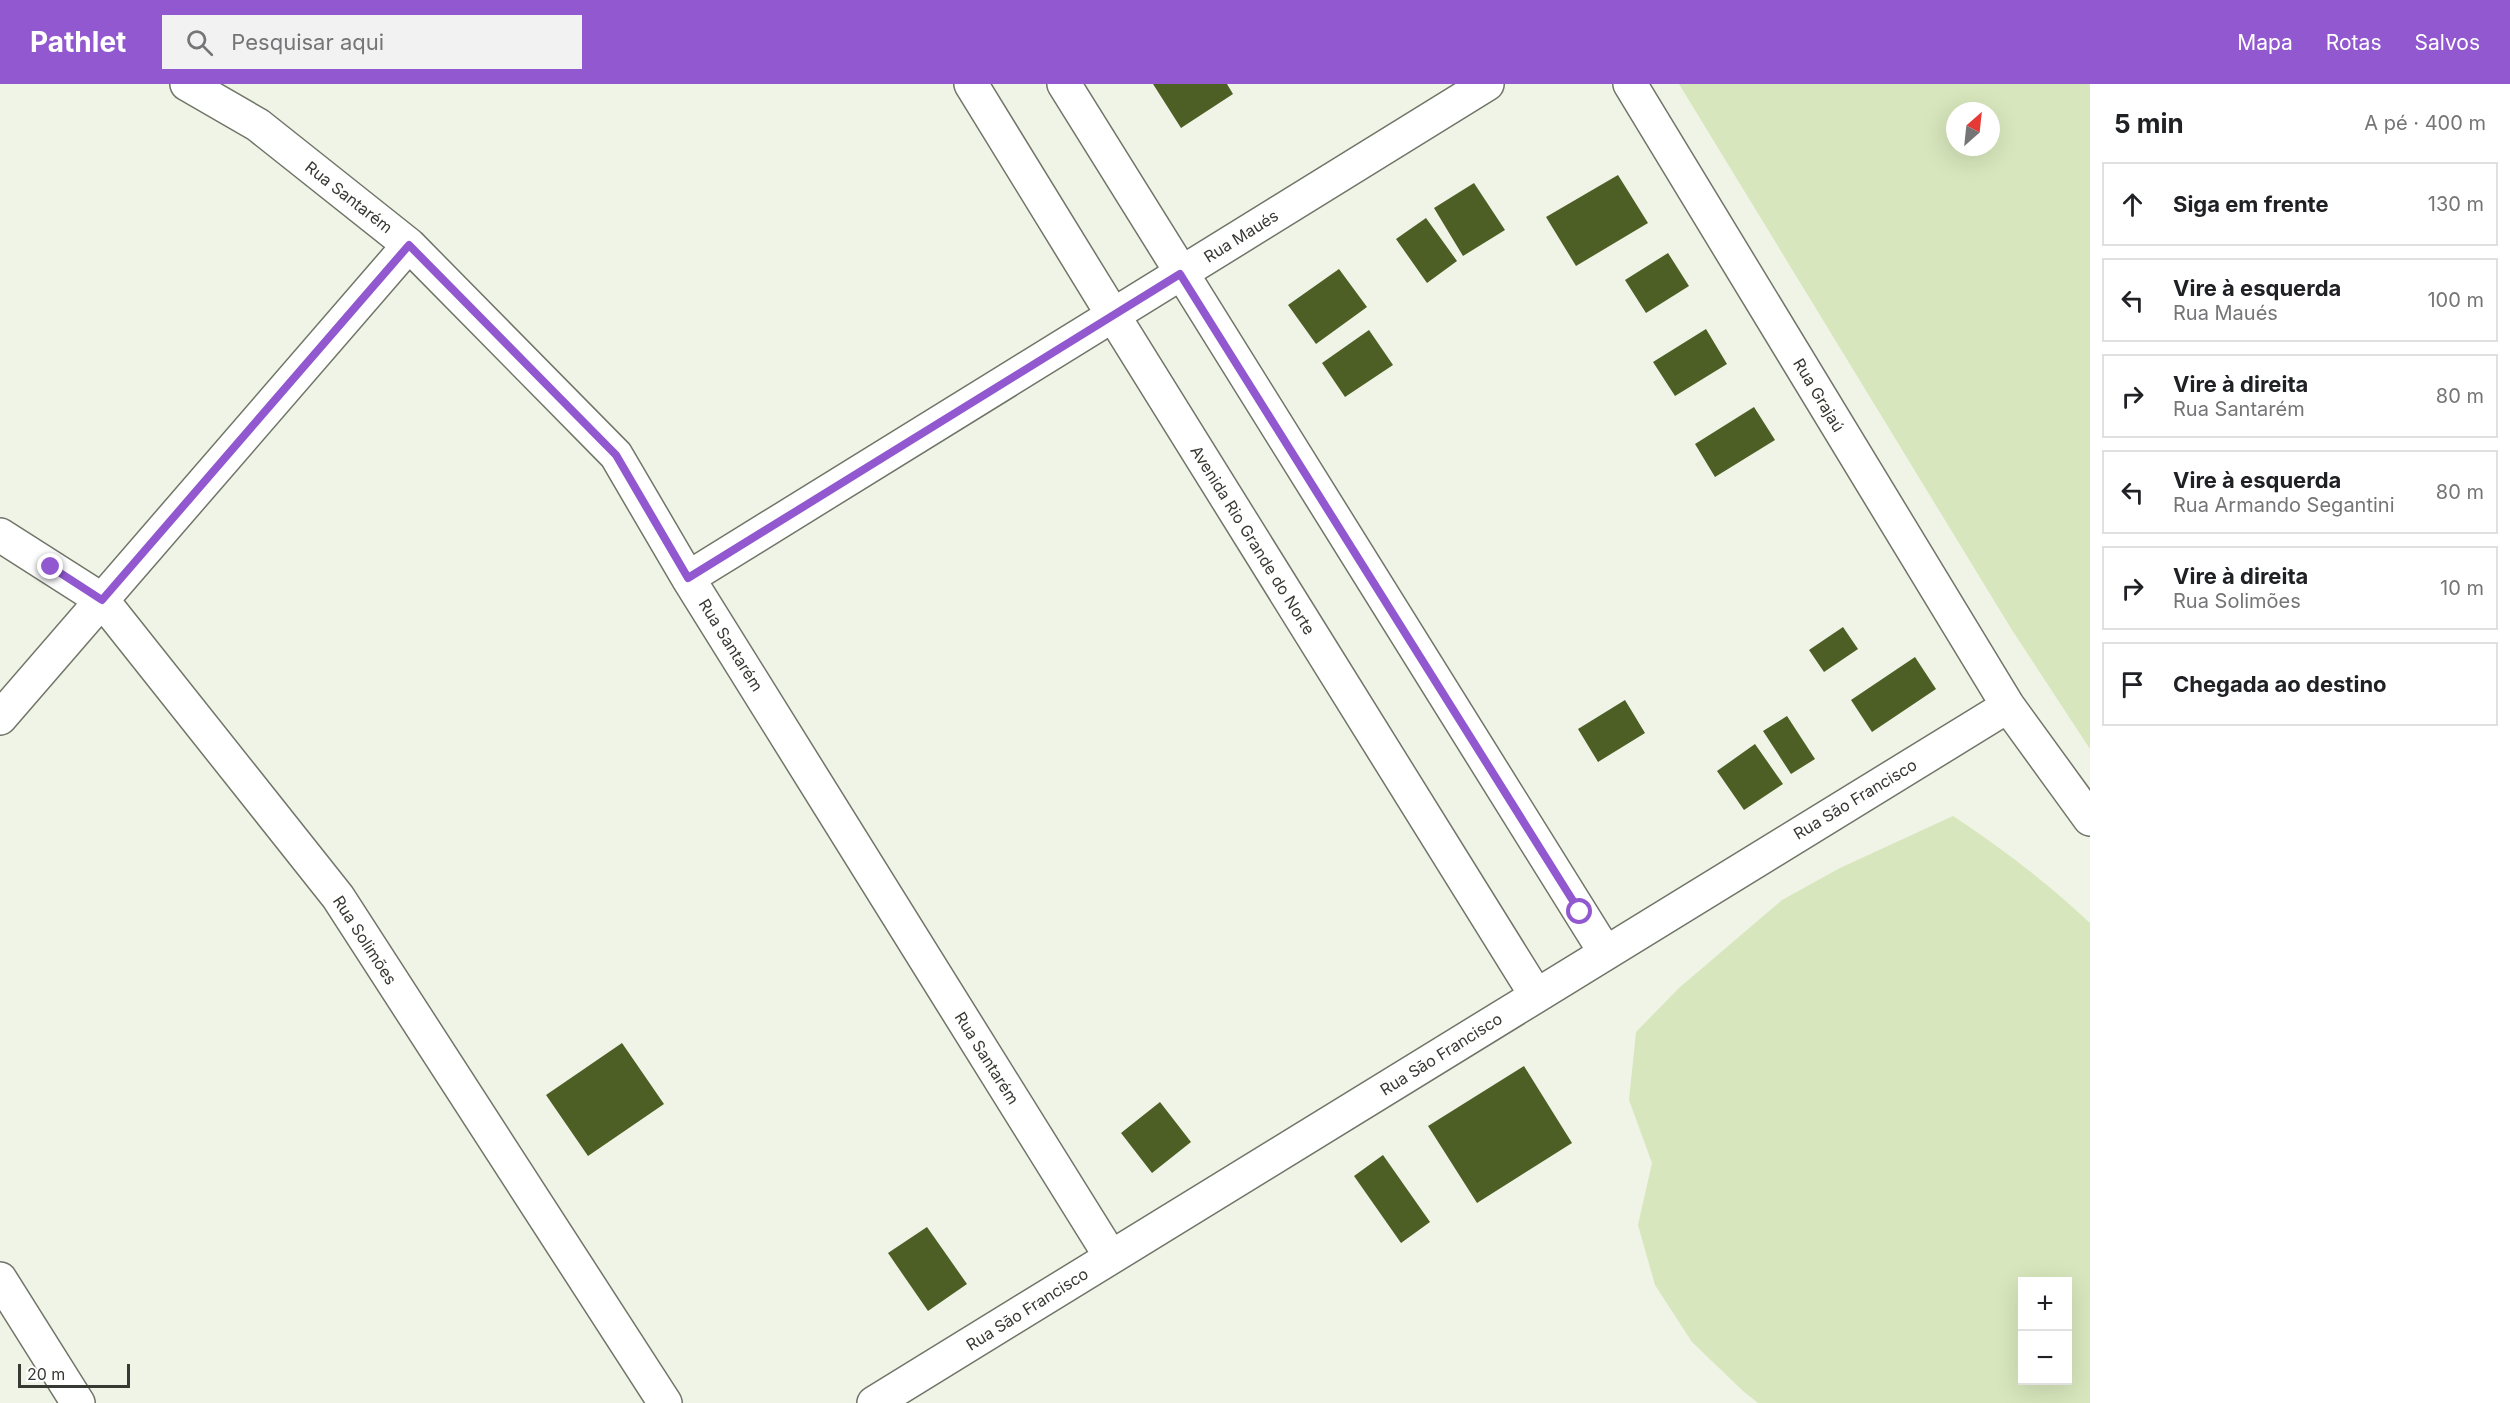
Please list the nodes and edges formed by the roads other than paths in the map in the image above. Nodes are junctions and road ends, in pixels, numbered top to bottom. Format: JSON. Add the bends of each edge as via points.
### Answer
{"nodes":[{"id":1,"x":187,"y":84,"type":"edge"},
{"id":2,"x":971,"y":84,"type":"edge"},
{"id":3,"x":1064,"y":84,"type":"edge"},
{"id":4,"x":1487,"y":84,"type":"edge"},
{"id":5,"x":1630,"y":84,"type":"edge"},
{"id":6,"x":409,"y":245,"type":"junction"},
{"id":7,"x":1180,"y":274,"type":"junction"},
{"id":8,"x":1113,"y":315,"type":"junction"},
{"id":9,"x":0,"y":535,"type":"edge"},
{"id":10,"x":688,"y":578,"type":"junction"},
{"id":11,"x":102,"y":600,"type":"junction"},
{"id":12,"x":2008,"y":706,"type":"junction"},
{"id":13,"x":0,"y":718,"type":"edge"},
{"id":14,"x":2090,"y":819,"type":"edge"},
{"id":15,"x":1605,"y":952,"type":"junction"},
{"id":16,"x":1536,"y":995,"type":"junction"},
{"id":17,"x":1111,"y":1257,"type":"junction"},
{"id":18,"x":0,"y":1280,"type":"edge"},
{"id":19,"x":78,"y":1403,"type":"edge"},
{"id":20,"x":665,"y":1403,"type":"edge"},
{"id":21,"x":874,"y":1403,"type":"edge"}],
"edges":[{"from":1,"to":6,"type":"street","name":"Rua Santarém","via":[[258,125]]},
{"from":2,"to":8,"type":"street","name":"Avenida Rio Grande do Norte"},
{"from":3,"to":7,"type":"street"},
{"from":4,"to":7,"type":"street","name":"Rua Maués"},
{"from":5,"to":12,"type":"street","name":"Rua Grajaú"},
{"from":6,"to":10,"type":"street","name":"Rua Santarém","via":[[616,455]]},
{"from":6,"to":11,"type":"street"},
{"from":7,"to":8,"type":"street","name":"Rua Maués"},
{"from":7,"to":15,"type":"street"},
{"from":8,"to":10,"type":"street","name":"Rua Maués"},
{"from":8,"to":16,"type":"street","name":"Avenida Rio Grande do Norte"},
{"from":9,"to":11,"type":"street","name":"Rua Solimões"},
{"from":10,"to":17,"type":"street","name":"Rua Santarém"},
{"from":11,"to":13,"type":"street"},
{"from":11,"to":20,"type":"street","name":"Rua Solimões","via":[[338,897]]},
{"from":12,"to":14,"type":"street","name":"Rua Grajaú"},
{"from":12,"to":15,"type":"street","name":"Rua São Francisco"},
{"from":15,"to":16,"type":"street","name":"Rua São Francisco"},
{"from":16,"to":17,"type":"street","name":"Rua São Francisco"},
{"from":17,"to":21,"type":"street","name":"Rua São Francisco"},
{"from":18,"to":19,"type":"street"}]}
